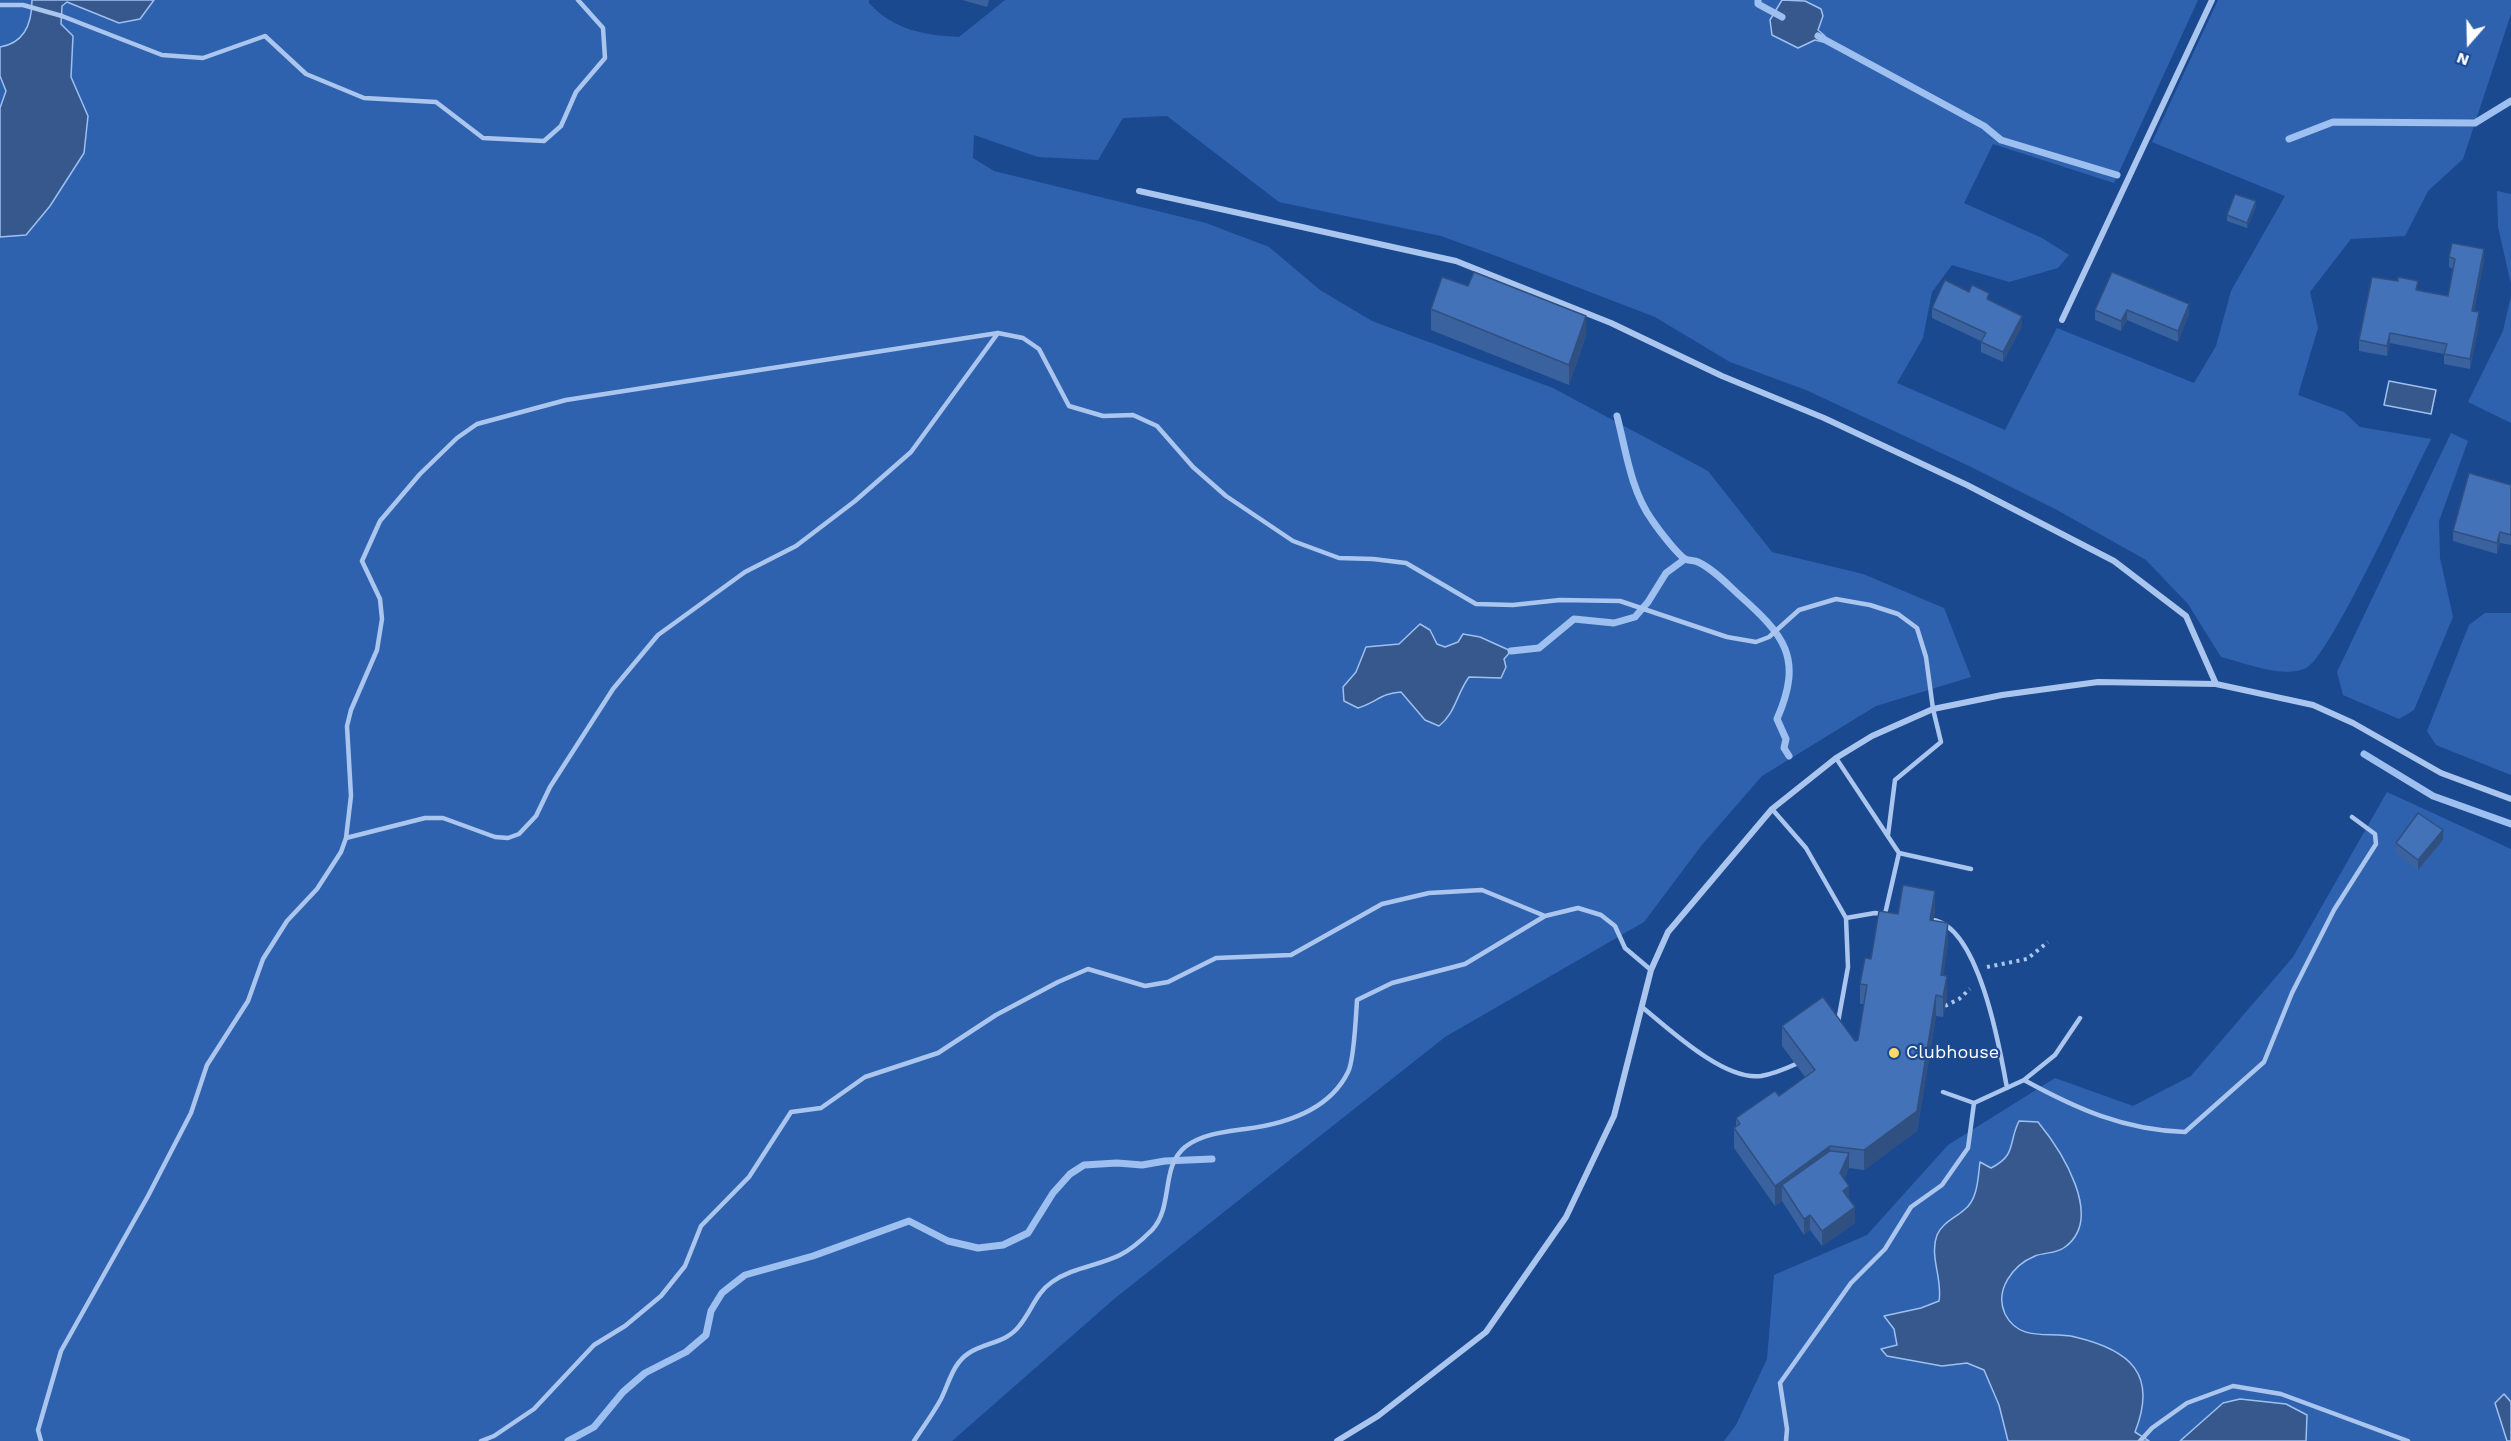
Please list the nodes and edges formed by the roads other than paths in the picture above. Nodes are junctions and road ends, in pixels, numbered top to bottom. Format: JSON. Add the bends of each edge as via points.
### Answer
{"nodes":[{"id":1,"x":578,"y":0,"type":"edge"},
{"id":2,"x":2212,"y":0,"type":"edge"},
{"id":3,"x":0,"y":5,"type":"edge"},
{"id":4,"x":1139,"y":191,"type":"dead end"},
{"id":5,"x":2062,"y":320,"type":"dead end"},
{"id":6,"x":998,"y":333,"type":"junction"},
{"id":7,"x":2216,"y":684,"type":"junction"},
{"id":8,"x":1933,"y":709,"type":"junction"},
{"id":9,"x":1836,"y":758,"type":"junction"},
{"id":10,"x":2511,"y":799,"type":"edge"},
{"id":11,"x":1772,"y":809,"type":"junction"},
{"id":12,"x":2352,"y":818,"type":"dead end"},
{"id":13,"x":1888,"y":835,"type":"junction"},
{"id":14,"x":346,"y":838,"type":"junction"},
{"id":15,"x":1899,"y":852,"type":"junction"},
{"id":16,"x":1971,"y":869,"type":"dead end"},
{"id":17,"x":1885,"y":914,"type":"junction"},
{"id":18,"x":1893,"y":915,"type":"edge"},
{"id":19,"x":1545,"y":916,"type":"junction"},
{"id":20,"x":1846,"y":918,"type":"junction"},
{"id":21,"x":1933,"y":920,"type":"edge"},
{"id":22,"x":1651,"y":970,"type":"junction"},
{"id":23,"x":1642,"y":1007,"type":"junction"},
{"id":24,"x":2080,"y":1018,"type":"dead end"},
{"id":25,"x":1838,"y":1024,"type":"edge"},
{"id":26,"x":1796,"y":1064,"type":"edge"},
{"id":27,"x":2024,"y":1080,"type":"junction"},
{"id":28,"x":2007,"y":1088,"type":"junction"},
{"id":29,"x":1943,"y":1092,"type":"dead end"},
{"id":30,"x":1974,"y":1103,"type":"junction"},
{"id":31,"x":41,"y":1441,"type":"edge"},
{"id":32,"x":482,"y":1441,"type":"edge"},
{"id":33,"x":914,"y":1441,"type":"edge"},
{"id":34,"x":1337,"y":1441,"type":"edge"},
{"id":35,"x":1786,"y":1441,"type":"edge"},
{"id":36,"x":2140,"y":1441,"type":"edge"},
{"id":37,"x":2408,"y":1441,"type":"edge"}],
"edges":[{"from":1,"to":3,"type":"lane","via":[[603,28],[605,58],[576,92],[561,126],[544,141],[483,138],[436,102],[364,99],[306,74],[265,36],[202,58],[162,55],[62,16],[24,5]]},
{"from":2,"to":5,"type":"street"},
{"from":4,"to":7,"type":"street","via":[[1456,261],[1611,323],[1722,376],[1824,418],[1967,485],[2114,561],[2186,616]]},
{"from":6,"to":8,"type":"lane","via":[[1023,338],[1039,349],[1069,406],[1103,416],[1133,415],[1157,426],[1193,467],[1226,496],[1293,541],[1339,558],[1406,563],[1476,604],[1620,601],[1727,637],[1756,642],[1769,637],[1799,610],[1836,599],[1870,605],[1898,614],[1917,628],[1926,657]]},
{"from":6,"to":14,"type":"lane","via":[[911,452],[796,546],[745,572],[658,635],[613,689],[550,787],[536,816],[519,834],[495,837],[443,818],[425,818]]},
{"from":6,"to":14,"type":"lane","via":[[567,400],[477,424],[457,438],[380,521],[362,561],[380,599],[382,619],[377,650],[347,726],[351,796]]},
{"from":7,"to":8,"type":"street","via":[[2098,682],[2002,694]]},
{"from":7,"to":10,"type":"street","via":[[2313,705],[2441,773]]},
{"from":8,"to":9,"type":"street","via":[[1872,736]]},
{"from":8,"to":13,"type":"lane","via":[[1941,742],[1895,780]]},
{"from":9,"to":11,"type":"street"},
{"from":9,"to":13,"type":"lane"},
{"from":11,"to":20,"type":"lane","via":[[1806,848]]},
{"from":11,"to":22,"type":"street","via":[[1668,932]]},
{"from":12,"to":27,"type":"lane","via":[[2375,834],[2376,844],[2334,910],[2292,993],[2264,1062],[2185,1132],[2149,1131],[2074,1107]]},
{"from":13,"to":15,"type":"lane"},
{"from":14,"to":31,"type":"lane","via":[[317,889],[287,921],[263,959],[248,1000],[207,1065],[191,1113],[61,1351],[38,1430]]},
{"from":15,"to":16,"type":"lane"},
{"from":15,"to":17,"type":"lane"},
{"from":17,"to":18,"type":"lane"},
{"from":17,"to":20,"type":"lane","via":[[1875,912]]},
{"from":19,"to":22,"type":"lane","via":[[1578,908],[1601,915],[1615,926],[1625,948]]},
{"from":19,"to":32,"type":"lane","via":[[1482,890],[1429,893],[1382,904],[1291,955],[1216,958],[1168,982],[1145,986],[1088,969],[996,1015],[938,1053],[865,1077],[822,1108],[792,1112],[748,1178],[701,1226],[685,1266],[661,1296],[625,1326],[594,1344],[534,1409]]},
{"from":19,"to":33,"type":"lane","via":[[1465,964],[1392,983],[1357,1000],[1349,1071],[1324,1103],[1295,1118],[1213,1134],[1186,1146],[1175,1157],[1167,1199],[1153,1228],[1121,1255],[1068,1272],[1051,1283],[1037,1296],[1020,1326],[999,1342],[969,1353],[952,1374]]},
{"from":20,"to":25,"type":"lane","via":[[1848,968]]},
{"from":21,"to":28,"type":"lane","via":[[1960,937],[1979,976]]},
{"from":22,"to":23,"type":"street"},
{"from":23,"to":26,"type":"lane","via":[[1679,1038],[1737,1073],[1759,1076]]},
{"from":23,"to":34,"type":"street","via":[[1605,1137],[1566,1217],[1486,1332],[1378,1416]]},
{"from":24,"to":27,"type":"lane","via":[[2055,1055]]},
{"from":27,"to":28,"type":"lane"},
{"from":28,"to":30,"type":"lane"},
{"from":29,"to":30,"type":"lane"},
{"from":30,"to":35,"type":"lane","via":[[1968,1148],[1942,1185],[1911,1207],[1885,1249],[1851,1283],[1780,1383]]},
{"from":36,"to":37,"type":"lane","via":[[2187,1403],[2233,1386],[2282,1395]]}]}
